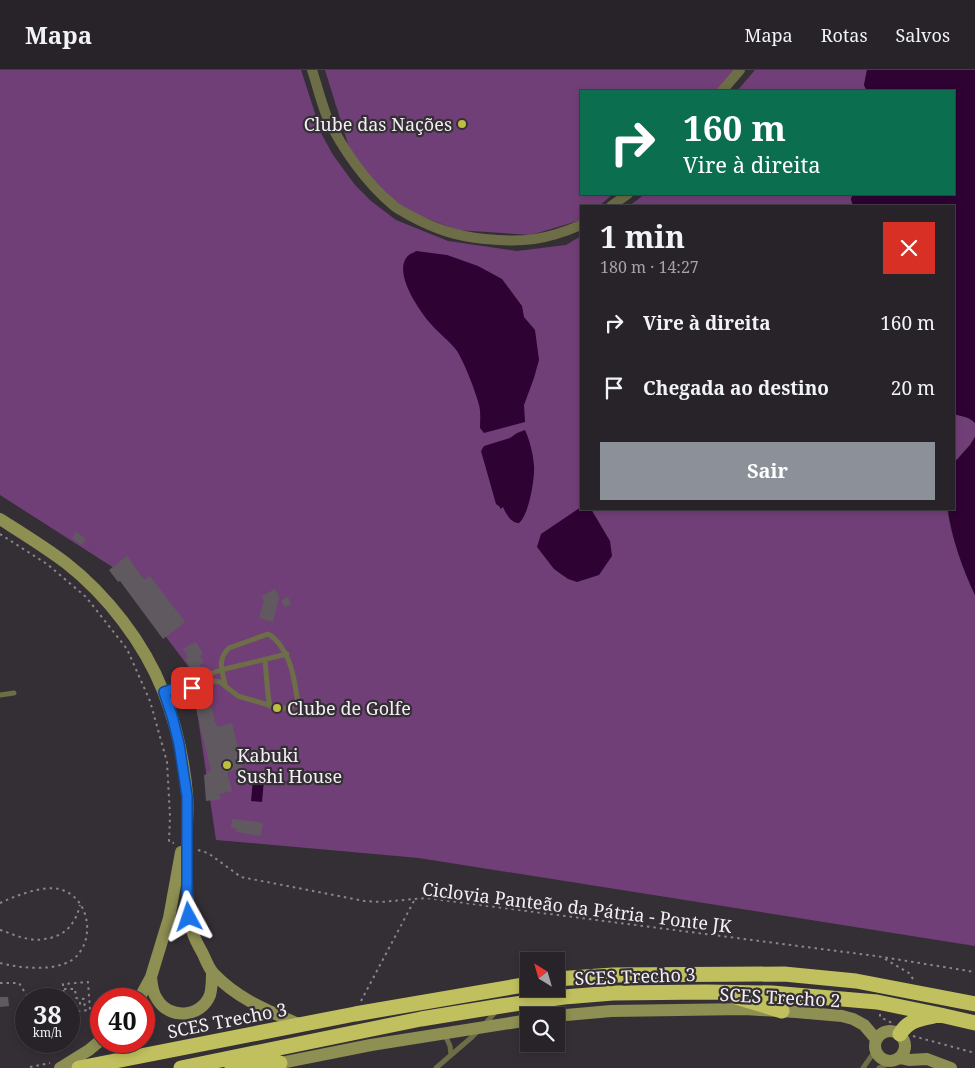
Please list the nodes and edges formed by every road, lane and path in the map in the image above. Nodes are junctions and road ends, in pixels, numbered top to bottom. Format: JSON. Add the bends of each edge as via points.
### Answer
{"nodes":[{"id":1,"x":312,"y":70,"type":"edge"},
{"id":2,"x":740,"y":70,"type":"edge"},
{"id":3,"x":723,"y":90,"type":"edge"},
{"id":4,"x":627,"y":195,"type":"edge"},
{"id":5,"x":612,"y":205,"type":"edge"},
{"id":6,"x":580,"y":226,"type":"edge"},
{"id":7,"x":0,"y":519,"type":"edge"},
{"id":8,"x":0,"y":534,"type":"edge"},
{"id":9,"x":287,"y":654,"type":"junction"},
{"id":10,"x":265,"y":660,"type":"junction"},
{"id":11,"x":221,"y":670,"type":"junction"},
{"id":12,"x":203,"y":676,"type":"dead end"},
{"id":13,"x":191,"y":681,"type":"dead end"},
{"id":14,"x":205,"y":684,"type":"dead end"},
{"id":15,"x":224,"y":684,"type":"junction"},
{"id":16,"x":179,"y":687,"type":"junction"},
{"id":17,"x":192,"y":688,"type":"dead end"},
{"id":18,"x":164,"y":692,"type":"junction"},
{"id":19,"x":14,"y":693,"type":"dead end"},
{"id":20,"x":0,"y":695,"type":"edge"},
{"id":21,"x":270,"y":706,"type":"junction"},
{"id":22,"x":185,"y":847,"type":"junction"},
{"id":23,"x":416,"y":899,"type":"junction"},
{"id":24,"x":0,"y":904,"type":"edge"},
{"id":25,"x":80,"y":905,"type":"junction"},
{"id":26,"x":0,"y":930,"type":"edge"},
{"id":27,"x":883,"y":958,"type":"junction"},
{"id":28,"x":0,"y":964,"type":"edge"},
{"id":29,"x":212,"y":972,"type":"junction"},
{"id":30,"x":975,"y":972,"type":"edge"},
{"id":31,"x":151,"y":977,"type":"junction"},
{"id":32,"x":565,"y":978,"type":"edge"},
{"id":33,"x":0,"y":983,"type":"edge"},
{"id":34,"x":520,"y":986,"type":"edge"},
{"id":35,"x":22,"y":988,"type":"edge"},
{"id":36,"x":63,"y":988,"type":"edge"},
{"id":37,"x":145,"y":988,"type":"edge"},
{"id":38,"x":718,"y":992,"type":"junction"},
{"id":39,"x":923,"y":993,"type":"junction"},
{"id":40,"x":80,"y":998,"type":"edge"},
{"id":41,"x":876,"y":1002,"type":"junction"},
{"id":42,"x":975,"y":1004,"type":"edge"},
{"id":43,"x":501,"y":1006,"type":"junction"},
{"id":44,"x":85,"y":1010,"type":"junction"},
{"id":45,"x":80,"y":1011,"type":"edge"},
{"id":46,"x":782,"y":1011,"type":"junction"},
{"id":47,"x":355,"y":1014,"type":"junction"},
{"id":48,"x":940,"y":1014,"type":"junction"},
{"id":49,"x":565,"y":1015,"type":"edge"},
{"id":50,"x":520,"y":1021,"type":"edge"},
{"id":51,"x":975,"y":1023,"type":"edge"},
{"id":52,"x":302,"y":1025,"type":"junction"},
{"id":53,"x":481,"y":1027,"type":"junction"},
{"id":54,"x":444,"y":1034,"type":"junction"},
{"id":55,"x":902,"y":1034,"type":"junction"},
{"id":56,"x":876,"y":1045,"type":"junction"},
{"id":57,"x":90,"y":1049,"type":"edge"},
{"id":58,"x":975,"y":1053,"type":"edge"},
{"id":59,"x":451,"y":1055,"type":"junction"},
{"id":60,"x":927,"y":1059,"type":"junction"},
{"id":61,"x":897,"y":1060,"type":"junction"},
{"id":62,"x":280,"y":1063,"type":"junction"},
{"id":63,"x":60,"y":1068,"type":"edge"},
{"id":64,"x":79,"y":1068,"type":"edge"},
{"id":65,"x":181,"y":1068,"type":"edge"},
{"id":66,"x":232,"y":1068,"type":"edge"},
{"id":67,"x":261,"y":1068,"type":"edge"},
{"id":68,"x":436,"y":1068,"type":"edge"},
{"id":69,"x":863,"y":1068,"type":"edge"},
{"id":70,"x":879,"y":1068,"type":"edge"},
{"id":71,"x":951,"y":1068,"type":"edge"}],
"edges":[{"from":1,"to":6,"type":"street","via":[[338,138],[372,184],[394,206],[451,234],[500,240],[548,238]]},
{"from":2,"to":3,"type":"street"},
{"from":4,"to":5,"type":"street"},
{"from":7,"to":18,"type":"street","via":[[66,563],[110,605],[152,665]]},
{"from":8,"to":22,"type":"path","via":[[47,564],[86,597],[127,649],[150,701],[167,762],[169,842]]},
{"from":9,"to":10,"type":"lane"},
{"from":9,"to":11,"type":"lane","via":[[275,638],[266,634],[229,648],[222,657]]},
{"from":9,"to":21,"type":"lane","via":[[298,702],[289,709]]},
{"from":10,"to":11,"type":"lane"},
{"from":10,"to":21,"type":"lane"},
{"from":11,"to":12,"type":"lane"},
{"from":11,"to":15,"type":"lane"},
{"from":13,"to":16,"type":"lane"},
{"from":14,"to":15,"type":"lane","via":[[214,681]]},
{"from":15,"to":21,"type":"lane","via":[[238,696]]},
{"from":16,"to":17,"type":"lane"},
{"from":16,"to":18,"type":"lane"},
{"from":18,"to":22,"type":"street","via":[[184,772],[187,796]]},
{"from":19,"to":20,"type":"lane"},
{"from":22,"to":23,"type":"path","name":"Ciclovia Panteão da Pátria - Ponte JK","via":[[208,853],[241,877],[364,901]]},
{"from":22,"to":29,"type":"street","via":[[187,904],[192,930]]},
{"from":22,"to":31,"type":"street"},
{"from":23,"to":27,"type":"path","name":"Ciclovia Panteão da Pátria - Ponte JK"},
{"from":23,"to":47,"type":"path"},
{"from":24,"to":25,"type":"path","via":[[15,896],[47,888],[69,893]]},
{"from":25,"to":26,"type":"path","via":[[75,921],[58,936],[32,940]]},
{"from":25,"to":28,"type":"path","via":[[88,928],[86,941],[72,960],[62,965],[32,968]]},
{"from":27,"to":30,"type":"path","name":"Ciclovia Panteão da Pátria - Ponte JK"},
{"from":27,"to":39,"type":"path","via":[[909,973]]},
{"from":29,"to":31,"type":"street","via":[[210,995],[204,1005],[184,1014],[174,1013],[157,1001]]},
{"from":29,"to":52,"type":"street","via":[[240,997]]},
{"from":31,"to":37,"type":"street"},
{"from":32,"to":39,"type":"highway","name":"SCES Trecho 3","via":[[784,974],[856,981]]},
{"from":33,"to":35,"type":"path","via":[[19,983]]},
{"from":34,"to":47,"type":"highway","name":"SCES Trecho 3"},
{"from":36,"to":44,"type":"path","via":[[63,984],[88,982],[90,1010]]},
{"from":38,"to":41,"type":"highway","name":"SCES Trecho 3"},
{"from":38,"to":43,"type":"highway","name":"SCES Trecho 3","via":[[613,993]]},
{"from":38,"to":46,"type":"highway"},
{"from":39,"to":42,"type":"highway","name":"SCES Trecho 3"},
{"from":40,"to":44,"type":"path","via":[[84,999]]},
{"from":41,"to":48,"type":"highway","name":"SCES Trecho 3"},
{"from":41,"to":55,"type":"path","via":[[880,1017]]},
{"from":43,"to":53,"type":"lane"},
{"from":43,"to":65,"type":"highway","name":"SCES Trecho 3"},
{"from":44,"to":45,"type":"path"},
{"from":46,"to":49,"type":"street","name":"SCES Trecho 2","via":[[611,1011]]},
{"from":46,"to":56,"type":"street","name":"SCES Trecho 2","via":[[853,1019],[864,1025]]},
{"from":47,"to":52,"type":"highway","name":"SCES Trecho 3"},
{"from":48,"to":51,"type":"highway","name":"SCES Trecho 3"},
{"from":48,"to":55,"type":"highway","via":[[910,1022]]},
{"from":50,"to":53,"type":"street"},
{"from":52,"to":64,"type":"highway","name":"SCES Trecho 3"},
{"from":53,"to":54,"type":"street"},
{"from":53,"to":59,"type":"lane"},
{"from":54,"to":59,"type":"lane"},
{"from":54,"to":62,"type":"street"},
{"from":55,"to":56,"type":"street","via":[[886,1031],[880,1034]]},
{"from":55,"to":58,"type":"path"},
{"from":55,"to":60,"type":"street"},
{"from":55,"to":61,"type":"street","via":[[906,1045]]},
{"from":56,"to":61,"type":"street","via":[[882,1060]]},
{"from":56,"to":69,"type":"lane"},
{"from":57,"to":63,"type":"street"},
{"from":59,"to":68,"type":"lane"},
{"from":60,"to":61,"type":"street"},
{"from":60,"to":71,"type":"street"},
{"from":61,"to":70,"type":"lane"},
{"from":62,"to":66,"type":"highway"},
{"from":62,"to":67,"type":"street"}]}
